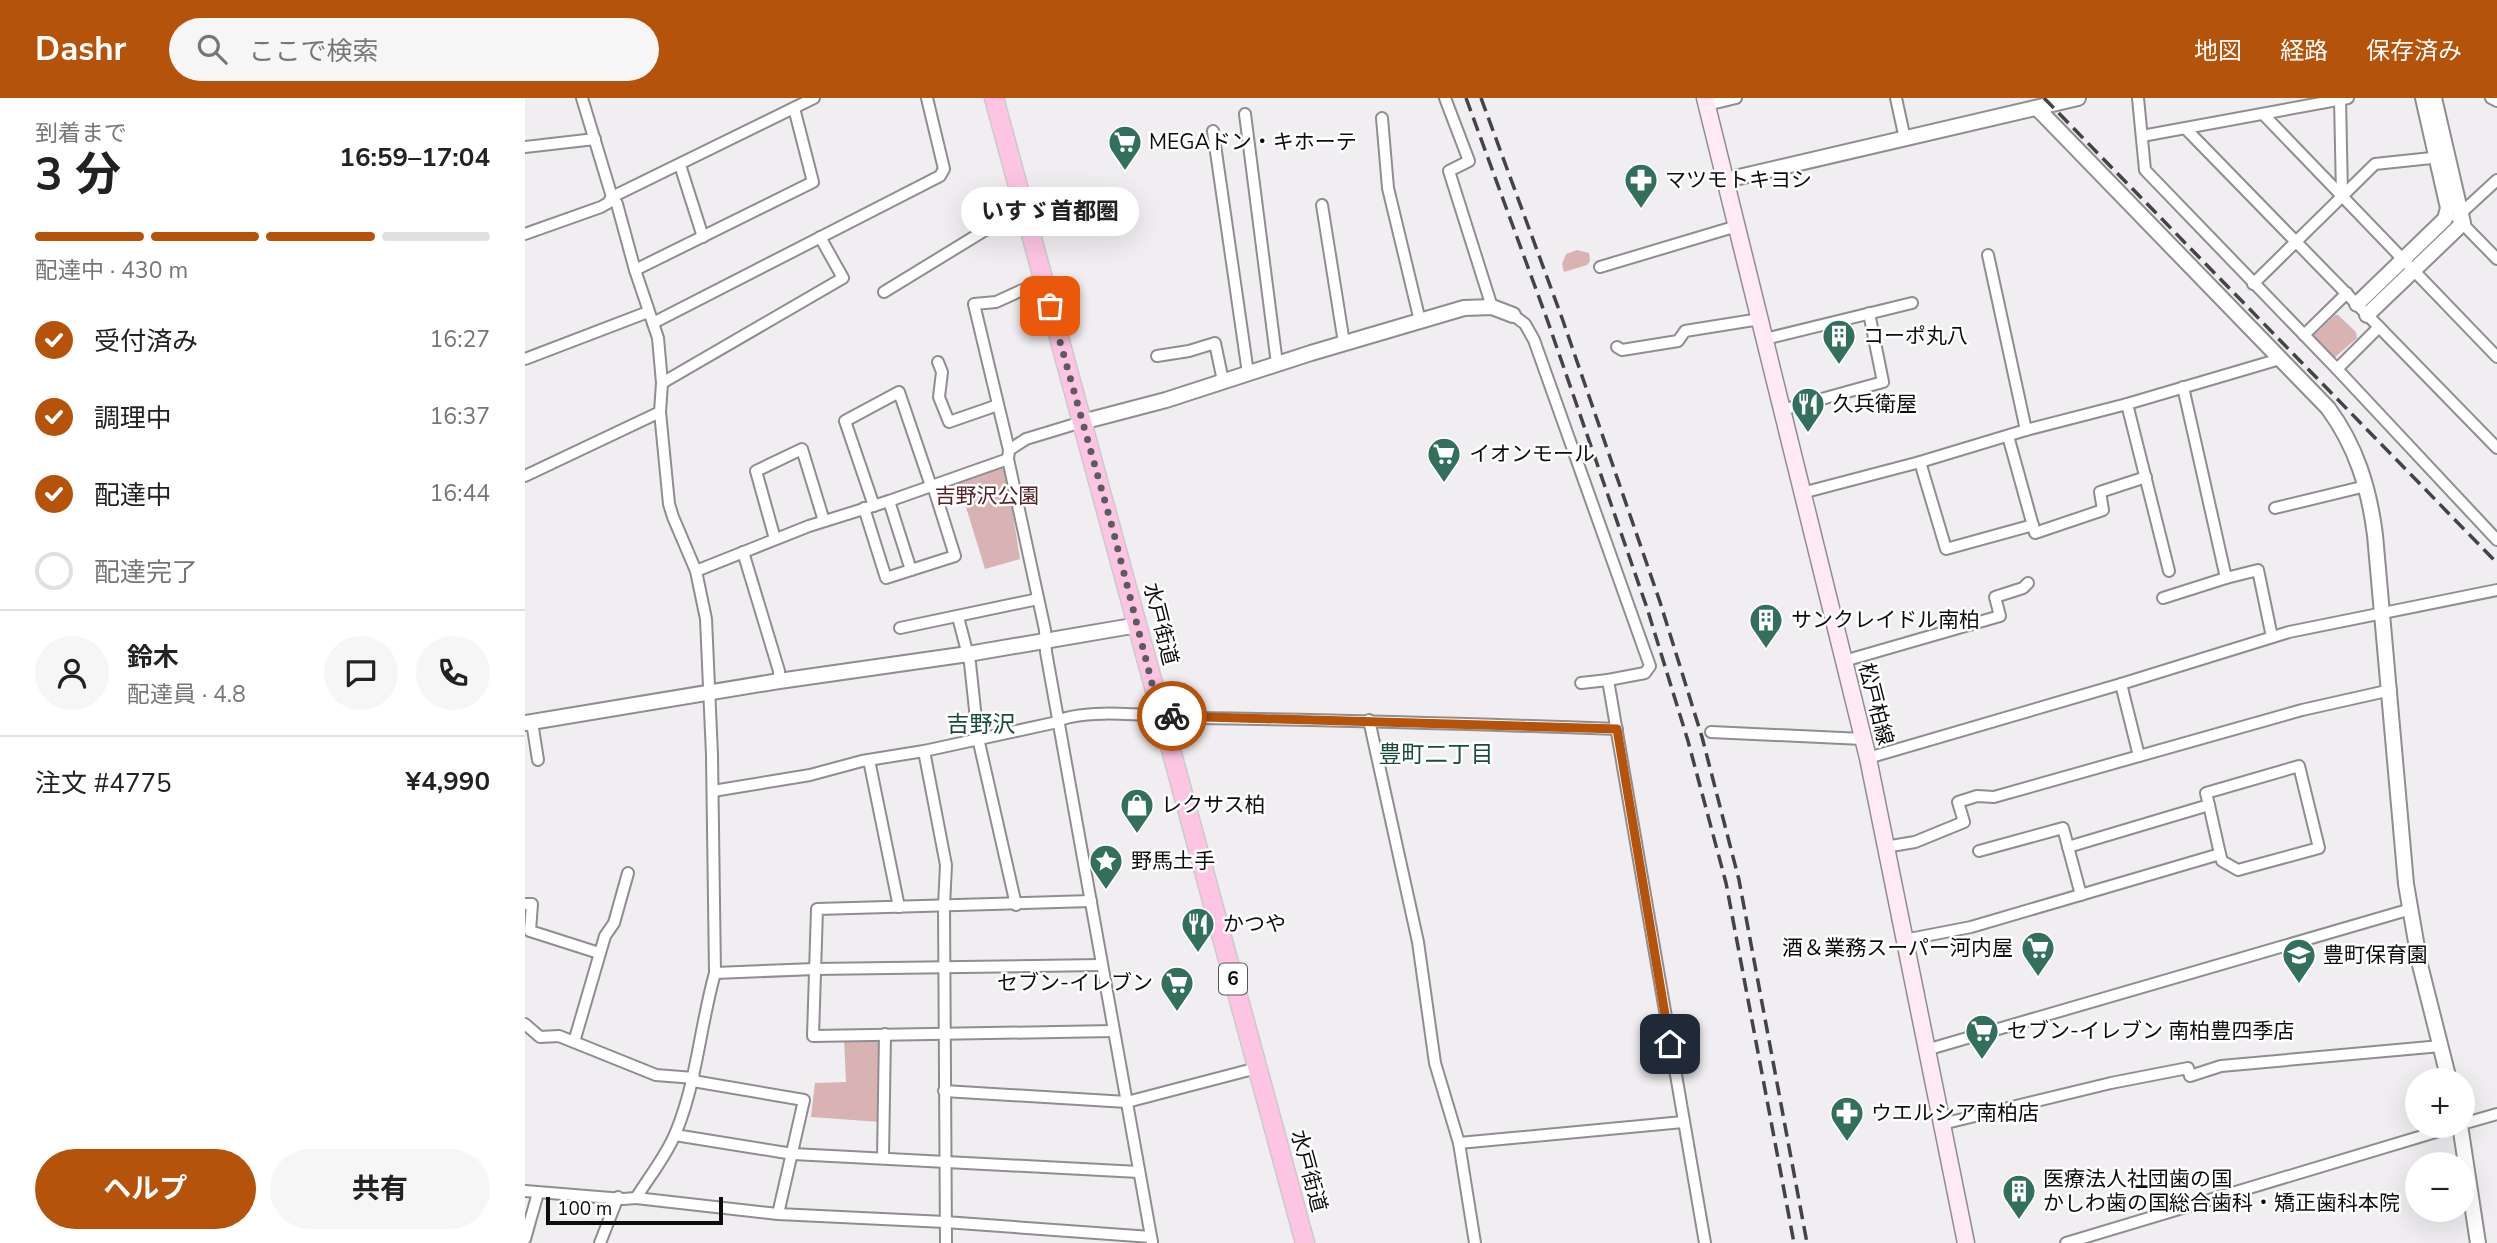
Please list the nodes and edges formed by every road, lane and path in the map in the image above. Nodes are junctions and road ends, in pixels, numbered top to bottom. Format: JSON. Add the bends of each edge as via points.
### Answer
{"nodes":[{"id":1,"x":582,"y":98,"type":"edge"},
{"id":2,"x":814,"y":98,"type":"edge"},
{"id":3,"x":927,"y":98,"type":"edge"},
{"id":4,"x":994,"y":98,"type":"edge"},
{"id":5,"x":1444,"y":98,"type":"edge"},
{"id":6,"x":1736,"y":98,"type":"edge"},
{"id":7,"x":1896,"y":98,"type":"edge"},
{"id":8,"x":2078,"y":98,"type":"edge"},
{"id":9,"x":2138,"y":98,"type":"edge"},
{"id":10,"x":2340,"y":98,"type":"edge"},
{"id":11,"x":2348,"y":98,"type":"edge"},
{"id":12,"x":2423,"y":98,"type":"edge"},
{"id":13,"x":2434,"y":98,"type":"edge"},
{"id":14,"x":2491,"y":98,"type":"edge"},
{"id":15,"x":2497,"y":101,"type":"edge"},
{"id":16,"x":1706,"y":102,"type":"edge"},
{"id":17,"x":794,"y":108,"type":"junction"},
{"id":18,"x":2037,"y":108,"type":"junction"},
{"id":19,"x":1245,"y":114,"type":"dead end"},
{"id":20,"x":2263,"y":114,"type":"junction"},
{"id":21,"x":1382,"y":118,"type":"dead end"},
{"id":22,"x":2186,"y":129,"type":"junction"},
{"id":23,"x":1213,"y":131,"type":"dead end"},
{"id":24,"x":2142,"y":136,"type":"junction"},
{"id":25,"x":595,"y":139,"type":"junction"},
{"id":26,"x":1905,"y":139,"type":"junction"},
{"id":27,"x":525,"y":146,"type":"edge"},
{"id":28,"x":2442,"y":157,"type":"junction"},
{"id":29,"x":680,"y":165,"type":"junction"},
{"id":30,"x":1726,"y":180,"type":"junction"},
{"id":31,"x":2497,"y":180,"type":"edge"},
{"id":32,"x":2342,"y":196,"type":"junction"},
{"id":33,"x":612,"y":197,"type":"junction"},
{"id":34,"x":1322,"y":205,"type":"dead end"},
{"id":35,"x":1023,"y":207,"type":"junction"},
{"id":36,"x":2457,"y":215,"type":"junction"},
{"id":37,"x":1737,"y":226,"type":"junction"},
{"id":38,"x":525,"y":234,"type":"edge"},
{"id":39,"x":703,"y":237,"type":"junction"},
{"id":40,"x":820,"y":237,"type":"junction"},
{"id":41,"x":2295,"y":241,"type":"junction"},
{"id":42,"x":1988,"y":255,"type":"dead end"},
{"id":43,"x":2497,"y":259,"type":"edge"},
{"id":44,"x":2409,"y":265,"type":"junction"},
{"id":45,"x":1600,"y":267,"type":"dead end"},
{"id":46,"x":635,"y":270,"type":"junction"},
{"id":47,"x":1044,"y":283,"type":"junction"},
{"id":48,"x":2253,"y":284,"type":"junction"},
{"id":49,"x":884,"y":292,"type":"dead end"},
{"id":50,"x":1912,"y":303,"type":"dead end"},
{"id":51,"x":2357,"y":304,"type":"junction"},
{"id":52,"x":1492,"y":307,"type":"junction"},
{"id":53,"x":648,"y":312,"type":"junction"},
{"id":54,"x":1869,"y":313,"type":"junction"},
{"id":55,"x":1513,"y":315,"type":"joint"},
{"id":56,"x":1760,"y":319,"type":"junction"},
{"id":57,"x":1420,"y":321,"type":"junction"},
{"id":58,"x":653,"y":323,"type":"junction"},
{"id":59,"x":2379,"y":327,"type":"junction"},
{"id":60,"x":2304,"y":335,"type":"junction"},
{"id":61,"x":1765,"y":339,"type":"junction"},
{"id":62,"x":1344,"y":343,"type":"junction"},
{"id":63,"x":1617,"y":347,"type":"dead end"},
{"id":64,"x":1157,"y":356,"type":"dead end"},
{"id":65,"x":2497,"y":357,"type":"edge"},
{"id":66,"x":525,"y":359,"type":"edge"},
{"id":67,"x":2280,"y":359,"type":"junction"},
{"id":68,"x":938,"y":362,"type":"dead end"},
{"id":69,"x":1277,"y":364,"type":"junction"},
{"id":70,"x":2337,"y":369,"type":"junction"},
{"id":71,"x":1248,"y":373,"type":"junction"},
{"id":72,"x":1223,"y":381,"type":"junction"},
{"id":73,"x":661,"y":383,"type":"junction"},
{"id":74,"x":2183,"y":387,"type":"junction"},
{"id":75,"x":2127,"y":404,"type":"junction"},
{"id":76,"x":998,"y":405,"type":"junction"},
{"id":77,"x":1782,"y":410,"type":"junction"},
{"id":78,"x":660,"y":412,"type":"junction"},
{"id":79,"x":1082,"y":422,"type":"junction"},
{"id":80,"x":2027,"y":430,"type":"junction"},
{"id":81,"x":2008,"y":436,"type":"junction"},
{"id":82,"x":2497,"y":449,"type":"edge"},
{"id":83,"x":1008,"y":455,"type":"junction"},
{"id":84,"x":1920,"y":462,"type":"junction"},
{"id":85,"x":525,"y":476,"type":"edge"},
{"id":86,"x":2146,"y":477,"type":"junction"},
{"id":87,"x":932,"y":486,"type":"junction"},
{"id":88,"x":2366,"y":486,"type":"junction"},
{"id":89,"x":1803,"y":493,"type":"junction"},
{"id":90,"x":889,"y":501,"type":"junction"},
{"id":91,"x":869,"y":507,"type":"junction"},
{"id":92,"x":2275,"y":508,"type":"dead end"},
{"id":93,"x":824,"y":520,"type":"junction"},
{"id":94,"x":2033,"y":525,"type":"junction"},
{"id":95,"x":775,"y":539,"type":"junction"},
{"id":96,"x":2497,"y":540,"type":"edge"},
{"id":97,"x":743,"y":552,"type":"junction"},
{"id":98,"x":911,"y":570,"type":"junction"},
{"id":99,"x":697,"y":571,"type":"junction"},
{"id":100,"x":2169,"y":571,"type":"dead end"},
{"id":101,"x":2226,"y":578,"type":"junction"},
{"id":102,"x":2028,"y":583,"type":"dead end"},
{"id":103,"x":2497,"y":590,"type":"edge"},
{"id":104,"x":2163,"y":598,"type":"dead end"},
{"id":105,"x":1038,"y":599,"type":"junction"},
{"id":106,"x":2382,"y":614,"type":"junction"},
{"id":107,"x":958,"y":617,"type":"junction"},
{"id":108,"x":1138,"y":625,"type":"junction"},
{"id":109,"x":900,"y":628,"type":"dead end"},
{"id":110,"x":2272,"y":638,"type":"junction"},
{"id":111,"x":1046,"y":641,"type":"junction"},
{"id":112,"x":968,"y":654,"type":"junction"},
{"id":113,"x":1844,"y":661,"type":"junction"},
{"id":114,"x":1608,"y":680,"type":"junction"},
{"id":115,"x":779,"y":681,"type":"junction"},
{"id":116,"x":1581,"y":683,"type":"dead end"},
{"id":117,"x":2121,"y":684,"type":"junction"},
{"id":118,"x":2391,"y":691,"type":"junction"},
{"id":119,"x":709,"y":693,"type":"junction"},
{"id":120,"x":1160,"y":715,"type":"junction"},
{"id":121,"x":1058,"y":720,"type":"junction"},
{"id":122,"x":1369,"y":720,"type":"junction"},
{"id":123,"x":529,"y":722,"type":"edge"},
{"id":124,"x":1617,"y":729,"type":"junction"},
{"id":125,"x":1711,"y":732,"type":"dead end"},
{"id":126,"x":978,"y":738,"type":"junction"},
{"id":127,"x":1863,"y":739,"type":"junction"},
{"id":128,"x":923,"y":751,"type":"junction"},
{"id":129,"x":2139,"y":756,"type":"junction"},
{"id":130,"x":1868,"y":758,"type":"junction"},
{"id":131,"x":538,"y":760,"type":"dead end"},
{"id":132,"x":870,"y":760,"type":"junction"},
{"id":133,"x":713,"y":791,"type":"junction"},
{"id":134,"x":2209,"y":805,"type":"junction"},
{"id":135,"x":1885,"y":847,"type":"junction"},
{"id":136,"x":2068,"y":847,"type":"junction"},
{"id":137,"x":1979,"y":851,"type":"dead end"},
{"id":138,"x":2220,"y":854,"type":"junction"},
{"id":139,"x":628,"y":873,"type":"dead end"},
{"id":140,"x":2081,"y":895,"type":"junction"},
{"id":141,"x":1091,"y":901,"type":"junction"},
{"id":142,"x":525,"y":904,"type":"edge"},
{"id":143,"x":1016,"y":905,"type":"junction"},
{"id":144,"x":944,"y":906,"type":"junction"},
{"id":145,"x":898,"y":907,"type":"junction"},
{"id":146,"x":2411,"y":909,"type":"junction"},
{"id":147,"x":1904,"y":940,"type":"junction"},
{"id":148,"x":599,"y":953,"type":"junction"},
{"id":149,"x":1101,"y":965,"type":"junction"},
{"id":150,"x":944,"y":968,"type":"junction"},
{"id":151,"x":815,"y":969,"type":"junction"},
{"id":152,"x":715,"y":973,"type":"junction"},
{"id":153,"x":525,"y":1024,"type":"edge"},
{"id":154,"x":1114,"y":1031,"type":"junction"},
{"id":155,"x":944,"y":1033,"type":"junction"},
{"id":156,"x":885,"y":1034,"type":"junction"},
{"id":157,"x":573,"y":1042,"type":"junction"},
{"id":158,"x":2441,"y":1046,"type":"junction"},
{"id":159,"x":1926,"y":1051,"type":"junction"},
{"id":160,"x":1257,"y":1068,"type":"junction"},
{"id":161,"x":2446,"y":1068,"type":"edge"},
{"id":162,"x":693,"y":1079,"type":"junction"},
{"id":163,"x":944,"y":1091,"type":"junction"},
{"id":164,"x":1127,"y":1102,"type":"junction"},
{"id":165,"x":2497,"y":1114,"type":"edge"},
{"id":166,"x":2475,"y":1121,"type":"edge"},
{"id":167,"x":1683,"y":1122,"type":"junction"},
{"id":168,"x":1942,"y":1124,"type":"junction"},
{"id":169,"x":675,"y":1135,"type":"junction"},
{"id":170,"x":2417,"y":1138,"type":"edge"},
{"id":171,"x":2462,"y":1138,"type":"edge"},
{"id":172,"x":1459,"y":1143,"type":"junction"},
{"id":173,"x":793,"y":1154,"type":"junction"},
{"id":174,"x":883,"y":1157,"type":"junction"},
{"id":175,"x":945,"y":1161,"type":"junction"},
{"id":176,"x":1139,"y":1172,"type":"junction"},
{"id":177,"x":525,"y":1192,"type":"edge"},
{"id":178,"x":538,"y":1193,"type":"junction"},
{"id":179,"x":618,"y":1197,"type":"junction"},
{"id":180,"x":636,"y":1198,"type":"junction"},
{"id":181,"x":778,"y":1214,"type":"junction"},
{"id":182,"x":945,"y":1222,"type":"junction"},
{"id":183,"x":525,"y":1239,"type":"edge"},
{"id":184,"x":1152,"y":1240,"type":"edge"},
{"id":185,"x":600,"y":1243,"type":"edge"},
{"id":186,"x":946,"y":1243,"type":"edge"},
{"id":187,"x":1305,"y":1243,"type":"edge"},
{"id":188,"x":1475,"y":1243,"type":"edge"},
{"id":189,"x":1705,"y":1243,"type":"edge"},
{"id":190,"x":1966,"y":1243,"type":"edge"},
{"id":191,"x":2066,"y":1243,"type":"edge"},
{"id":192,"x":2478,"y":1243,"type":"edge"}],
"edges":[{"from":1,"to":25,"type":"street"},
{"from":2,"to":17,"type":"street"},
{"from":3,"to":40,"type":"street","via":[[944,169],[940,176]]},
{"from":4,"to":35,"type":"highway","name":"水戸街道","number":"6"},
{"from":5,"to":52,"type":"street","via":[[1469,161],[1449,172]]},
{"from":6,"to":16,"type":"street"},
{"from":7,"to":26,"type":"street"},
{"from":8,"to":18,"type":"street"},
{"from":9,"to":24,"type":"street"},
{"from":10,"to":11,"type":"street"},
{"from":10,"to":20,"type":"street"},
{"from":10,"to":32,"type":"street"},
{"from":12,"to":28,"type":"street"},
{"from":13,"to":28,"type":"street"},
{"from":14,"to":15,"type":"street"},
{"from":16,"to":30,"type":"main road","name":"松戸柏線"},
{"from":17,"to":29,"type":"street"},
{"from":17,"to":39,"type":"street","via":[[813,182]]},
{"from":18,"to":26,"type":"street"},
{"from":18,"to":67,"type":"street"},
{"from":19,"to":69,"type":"street"},
{"from":20,"to":22,"type":"street"},
{"from":20,"to":32,"type":"street"},
{"from":21,"to":57,"type":"street","via":[[1388,188]]},
{"from":22,"to":24,"type":"street"},
{"from":22,"to":41,"type":"street"},
{"from":23,"to":71,"type":"street"},
{"from":24,"to":48,"type":"street","via":[[2145,170]]},
{"from":25,"to":27,"type":"street"},
{"from":25,"to":33,"type":"street"},
{"from":26,"to":30,"type":"street"},
{"from":28,"to":32,"type":"street","via":[[2375,164]]},
{"from":28,"to":36,"type":"street"},
{"from":29,"to":33,"type":"street"},
{"from":29,"to":39,"type":"street"},
{"from":30,"to":37,"type":"main road","name":"松戸柏線"},
{"from":31,"to":36,"type":"street"},
{"from":32,"to":41,"type":"street"},
{"from":32,"to":44,"type":"street"},
{"from":33,"to":38,"type":"street","via":[[601,207]]},
{"from":33,"to":46,"type":"street"},
{"from":34,"to":62,"type":"street"},
{"from":35,"to":47,"type":"highway","name":"水戸街道","number":"6"},
{"from":35,"to":49,"type":"street"},
{"from":36,"to":43,"type":"street"},
{"from":36,"to":44,"type":"street"},
{"from":36,"to":44,"type":"street","via":[[2445,219]]},
{"from":37,"to":45,"type":"street"},
{"from":37,"to":56,"type":"main road","name":"松戸柏線"},
{"from":39,"to":46,"type":"street"},
{"from":40,"to":58,"type":"street"},
{"from":40,"to":73,"type":"street","via":[[843,278]]},
{"from":41,"to":48,"type":"street"},
{"from":41,"to":51,"type":"street"},
{"from":42,"to":80,"type":"street"},
{"from":44,"to":51,"type":"street"},
{"from":44,"to":65,"type":"street"},
{"from":46,"to":53,"type":"street"},
{"from":47,"to":76,"type":"street","via":[[996,302],[974,304]]},
{"from":47,"to":79,"type":"highway","name":"水戸街道","number":"6"},
{"from":48,"to":60,"type":"street"},
{"from":50,"to":54,"type":"street"},
{"from":51,"to":59,"type":"street"},
{"from":51,"to":60,"type":"street"},
{"from":52,"to":55,"type":"street"},
{"from":52,"to":57,"type":"street","via":[[1464,308]]},
{"from":53,"to":58,"type":"street"},
{"from":53,"to":66,"type":"street"},
{"from":54,"to":61,"type":"street"},
{"from":54,"to":77,"type":"street","via":[[1883,382]]},
{"from":55,"to":114,"type":"street","via":[[1534,340],[1650,666],[1645,673]]},
{"from":56,"to":61,"type":"main road","name":"松戸柏線"},
{"from":56,"to":63,"type":"street","via":[[1685,331],[1678,341],[1622,351]]},
{"from":57,"to":62,"type":"street"},
{"from":58,"to":73,"type":"street"},
{"from":59,"to":70,"type":"street"},
{"from":59,"to":82,"type":"street"},
{"from":60,"to":70,"type":"street"},
{"from":61,"to":77,"type":"main road","name":"松戸柏線"},
{"from":62,"to":69,"type":"street"},
{"from":64,"to":72,"type":"street","via":[[1215,343]]},
{"from":67,"to":74,"type":"street"},
{"from":67,"to":88,"type":"street","via":[[2338,422]]},
{"from":68,"to":76,"type":"street","via":[[942,372],[939,397],[949,422]]},
{"from":69,"to":71,"type":"street"},
{"from":70,"to":96,"type":"street"},
{"from":71,"to":72,"type":"street"},
{"from":72,"to":79,"type":"street"},
{"from":73,"to":78,"type":"street"},
{"from":74,"to":75,"type":"street"},
{"from":74,"to":101,"type":"street"},
{"from":75,"to":80,"type":"street"},
{"from":75,"to":86,"type":"street"},
{"from":76,"to":83,"type":"street"},
{"from":77,"to":89,"type":"main road","name":"松戸柏線"},
{"from":78,"to":85,"type":"street"},
{"from":78,"to":99,"type":"street","via":[[669,504]]},
{"from":79,"to":83,"type":"street","via":[[1027,439]]},
{"from":79,"to":108,"type":"highway","name":"水戸街道","number":"6"},
{"from":80,"to":81,"type":"street"},
{"from":81,"to":84,"type":"street"},
{"from":81,"to":94,"type":"street"},
{"from":83,"to":87,"type":"street"},
{"from":83,"to":105,"type":"street"},
{"from":84,"to":89,"type":"street"},
{"from":84,"to":94,"type":"street","via":[[1946,549]]},
{"from":86,"to":94,"type":"street","via":[[2100,492],[2103,510],[2035,533]]},
{"from":86,"to":100,"type":"street"},
{"from":87,"to":90,"type":"street"},
{"from":87,"to":91,"type":"street","via":[[899,392],[845,421]]},
{"from":87,"to":98,"type":"street","via":[[955,556]]},
{"from":88,"to":92,"type":"street"},
{"from":88,"to":106,"type":"street"},
{"from":89,"to":113,"type":"main road","name":"松戸柏線"},
{"from":90,"to":91,"type":"street"},
{"from":90,"to":98,"type":"street"},
{"from":91,"to":93,"type":"street"},
{"from":91,"to":98,"type":"street","via":[[886,578]]},
{"from":93,"to":95,"type":"street"},
{"from":93,"to":95,"type":"street","via":[[802,449],[756,471]]},
{"from":95,"to":97,"type":"street"},
{"from":97,"to":99,"type":"street"},
{"from":97,"to":115,"type":"street"},
{"from":99,"to":119,"type":"street","via":[[706,620]]},
{"from":101,"to":104,"type":"street"},
{"from":101,"to":110,"type":"street","via":[[2258,570]]},
{"from":102,"to":113,"type":"street","via":[[1995,597],[2000,616]]},
{"from":103,"to":106,"type":"street"},
{"from":105,"to":107,"type":"street"},
{"from":105,"to":111,"type":"street"},
{"from":106,"to":110,"type":"street"},
{"from":106,"to":118,"type":"street"},
{"from":107,"to":109,"type":"street"},
{"from":107,"to":112,"type":"street"},
{"from":108,"to":111,"type":"street"},
{"from":108,"to":120,"type":"highway","name":"水戸街道","number":"6"},
{"from":110,"to":117,"type":"street"},
{"from":111,"to":112,"type":"street"},
{"from":111,"to":121,"type":"street"},
{"from":112,"to":115,"type":"street"},
{"from":112,"to":126,"type":"street"},
{"from":113,"to":127,"type":"main road","name":"松戸柏線"},
{"from":114,"to":116,"type":"street"},
{"from":114,"to":124,"type":"street"},
{"from":115,"to":119,"type":"street"},
{"from":117,"to":129,"type":"street"},
{"from":117,"to":130,"type":"street"},
{"from":118,"to":129,"type":"street","via":[[2302,710]]},
{"from":118,"to":146,"type":"street"},
{"from":119,"to":123,"type":"street"},
{"from":119,"to":133,"type":"street"},
{"from":120,"to":121,"type":"street"},
{"from":120,"to":122,"type":"street"},
{"from":120,"to":160,"type":"highway","name":"水戸街道","number":"6"},
{"from":121,"to":126,"type":"street"},
{"from":121,"to":141,"type":"street"},
{"from":122,"to":124,"type":"street"},
{"from":122,"to":172,"type":"street","via":[[1418,942],[1435,1063]]},
{"from":123,"to":131,"type":"street"},
{"from":124,"to":167,"type":"street"},
{"from":125,"to":127,"type":"street"},
{"from":126,"to":128,"type":"street"},
{"from":126,"to":143,"type":"street"},
{"from":127,"to":130,"type":"main road","name":"松戸柏線"},
{"from":128,"to":132,"type":"street"},
{"from":128,"to":144,"type":"street","via":[[946,866]]},
{"from":129,"to":135,"type":"street","via":[[1994,797],[1958,802],[1963,822],[1915,842]]},
{"from":130,"to":135,"type":"main road","name":"松戸柏線"},
{"from":132,"to":133,"type":"street"},
{"from":132,"to":145,"type":"street"},
{"from":133,"to":152,"type":"street"},
{"from":134,"to":136,"type":"street"},
{"from":134,"to":138,"type":"street"},
{"from":134,"to":138,"type":"street","via":[[2206,793],[2299,766],[2319,848],[2238,870],[2222,861]]},
{"from":135,"to":147,"type":"main road","name":"松戸柏線"},
{"from":136,"to":137,"type":"street","via":[[2063,828]]},
{"from":136,"to":140,"type":"street"},
{"from":138,"to":140,"type":"street"},
{"from":139,"to":148,"type":"street","via":[[614,923]]},
{"from":140,"to":147,"type":"street","via":[[1971,927]]},
{"from":141,"to":143,"type":"street"},
{"from":141,"to":149,"type":"street"},
{"from":142,"to":148,"type":"street","via":[[532,904],[530,931]]},
{"from":143,"to":144,"type":"street"},
{"from":144,"to":145,"type":"street"},
{"from":144,"to":150,"type":"street"},
{"from":145,"to":151,"type":"street","via":[[817,909]]},
{"from":146,"to":158,"type":"street"},
{"from":146,"to":159,"type":"street"},
{"from":147,"to":159,"type":"main road","name":"松戸柏線"},
{"from":148,"to":157,"type":"street"},
{"from":149,"to":150,"type":"street"},
{"from":149,"to":154,"type":"street"},
{"from":150,"to":151,"type":"street"},
{"from":150,"to":155,"type":"street"},
{"from":151,"to":152,"type":"street"},
{"from":151,"to":156,"type":"street","via":[[813,1036]]},
{"from":152,"to":162,"type":"street"},
{"from":153,"to":157,"type":"street","via":[[540,1037],[559,1036]]},
{"from":154,"to":155,"type":"street"},
{"from":154,"to":164,"type":"street"},
{"from":155,"to":156,"type":"street"},
{"from":155,"to":163,"type":"street"},
{"from":156,"to":174,"type":"street"},
{"from":157,"to":162,"type":"street","via":[[656,1075]]},
{"from":158,"to":161,"type":"street"},
{"from":158,"to":168,"type":"street","via":[[2221,1066],[2190,1076],[2188,1068]]},
{"from":159,"to":168,"type":"main road","name":"松戸柏線"},
{"from":160,"to":164,"type":"street"},
{"from":160,"to":187,"type":"highway","name":"水戸街道","number":"6"},
{"from":162,"to":169,"type":"street"},
{"from":162,"to":173,"type":"street","via":[[804,1100]]},
{"from":163,"to":164,"type":"street"},
{"from":163,"to":175,"type":"street"},
{"from":164,"to":176,"type":"street"},
{"from":165,"to":166,"type":"street"},
{"from":167,"to":172,"type":"street"},
{"from":167,"to":189,"type":"street"},
{"from":168,"to":190,"type":"main road","name":"松戸柏線"},
{"from":169,"to":173,"type":"street"},
{"from":169,"to":180,"type":"street"},
{"from":170,"to":191,"type":"street"},
{"from":171,"to":192,"type":"street"},
{"from":172,"to":188,"type":"street"},
{"from":173,"to":174,"type":"street"},
{"from":173,"to":181,"type":"street"},
{"from":174,"to":175,"type":"street"},
{"from":175,"to":176,"type":"street"},
{"from":175,"to":182,"type":"street"},
{"from":176,"to":184,"type":"street"},
{"from":177,"to":178,"type":"street"},
{"from":178,"to":179,"type":"street"},
{"from":178,"to":183,"type":"street"},
{"from":179,"to":180,"type":"street"},
{"from":179,"to":185,"type":"street"},
{"from":180,"to":181,"type":"street"},
{"from":181,"to":182,"type":"street"},
{"from":182,"to":184,"type":"street"},
{"from":182,"to":186,"type":"street"}]}
